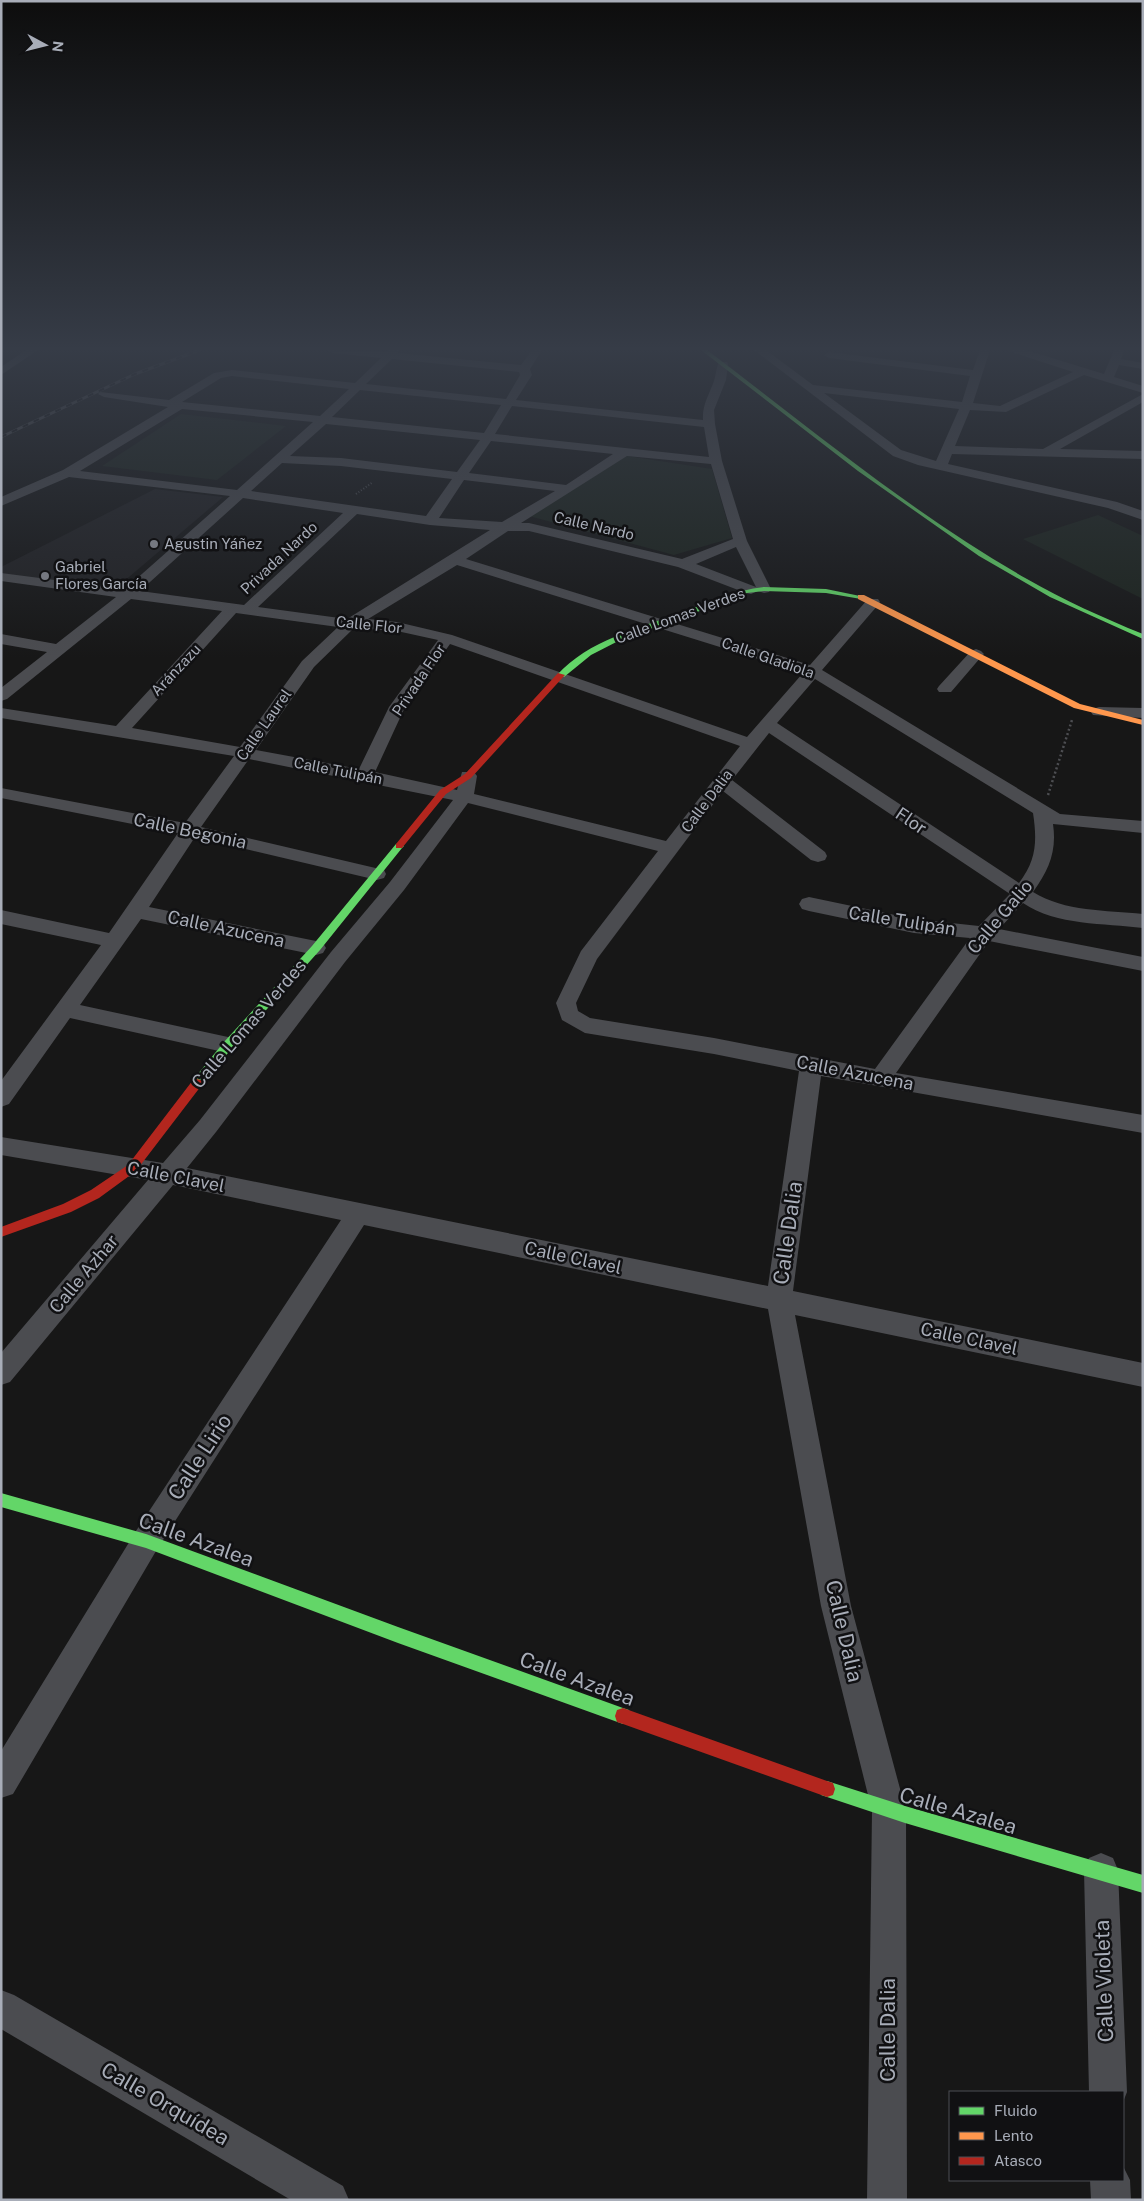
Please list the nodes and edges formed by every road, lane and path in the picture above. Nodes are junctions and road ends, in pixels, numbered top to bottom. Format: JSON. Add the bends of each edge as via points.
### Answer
{"nodes":[{"id":1,"x":99,"y":453,"type":"edge"},
{"id":2,"x":287,"y":453,"type":"edge"},
{"id":3,"x":477,"y":453,"type":"edge"},
{"id":4,"x":623,"y":453,"type":"joint"},
{"id":5,"x":714,"y":453,"type":"edge"},
{"id":6,"x":839,"y":453,"type":"edge"},
{"id":7,"x":899,"y":453,"type":"edge"},
{"id":8,"x":948,"y":453,"type":"edge"},
{"id":9,"x":1012,"y":453,"type":"edge"},
{"id":10,"x":1042,"y":454,"type":"joint"},
{"id":11,"x":1143,"y":455,"type":"edge"},
{"id":12,"x":281,"y":458,"type":"junction"},
{"id":13,"x":716,"y":461,"type":"junction"},
{"id":14,"x":941,"y":466,"type":"junction"},
{"id":15,"x":393,"y":468,"type":"junction"},
{"id":16,"x":67,"y":473,"type":"junction"},
{"id":17,"x":460,"y":476,"type":"junction"},
{"id":18,"x":568,"y":489,"type":"junction"},
{"id":19,"x":242,"y":494,"type":"junction"},
{"id":20,"x":1,"y":502,"type":"edge"},
{"id":21,"x":337,"y":507,"type":"junction"},
{"id":22,"x":355,"y":509,"type":"junction"},
{"id":23,"x":1142,"y":515,"type":"edge"},
{"id":24,"x":430,"y":521,"type":"junction"},
{"id":25,"x":506,"y":526,"type":"junction"},
{"id":26,"x":740,"y":541,"type":"junction"},
{"id":27,"x":455,"y":560,"type":"junction"},
{"id":28,"x":683,"y":564,"type":"junction"},
{"id":29,"x":1,"y":577,"type":"edge"},
{"id":30,"x":758,"y":590,"type":"junction"},
{"id":31,"x":127,"y":595,"type":"junction"},
{"id":32,"x":873,"y":602,"type":"junction"},
{"id":33,"x":240,"y":609,"type":"junction"},
{"id":34,"x":660,"y":623,"type":"junction"},
{"id":35,"x":350,"y":624,"type":"junction"},
{"id":36,"x":1143,"y":637,"type":"edge"},
{"id":37,"x":447,"y":638,"type":"junction"},
{"id":38,"x":1,"y":639,"type":"edge"},
{"id":39,"x":58,"y":649,"type":"junction"},
{"id":40,"x":976,"y":654,"type":"junction"},
{"id":41,"x":812,"y":671,"type":"junction"},
{"id":42,"x":558,"y":677,"type":"junction"},
{"id":43,"x":945,"y":689,"type":"dead end"},
{"id":44,"x":1,"y":696,"type":"edge"},
{"id":45,"x":1077,"y":706,"type":"junction"},
{"id":46,"x":1,"y":712,"type":"edge"},
{"id":47,"x":1099,"y":712,"type":"junction"},
{"id":48,"x":1143,"y":713,"type":"edge"},
{"id":49,"x":1143,"y":723,"type":"edge"},
{"id":50,"x":768,"y":724,"type":"junction"},
{"id":51,"x":120,"y":731,"type":"junction"},
{"id":52,"x":750,"y":744,"type":"junction"},
{"id":53,"x":245,"y":752,"type":"junction"},
{"id":54,"x":366,"y":776,"type":"junction"},
{"id":55,"x":468,"y":776,"type":"junction"},
{"id":56,"x":722,"y":781,"type":"junction"},
{"id":57,"x":444,"y":792,"type":"junction"},
{"id":58,"x":1,"y":793,"type":"edge"},
{"id":59,"x":464,"y":797,"type":"junction"},
{"id":60,"x":1042,"y":812,"type":"junction"},
{"id":61,"x":1143,"y":827,"type":"edge"},
{"id":62,"x":190,"y":830,"type":"junction"},
{"id":63,"x":671,"y":848,"type":"junction"},
{"id":64,"x":818,"y":856,"type":"dead end"},
{"id":65,"x":377,"y":874,"type":"junction"},
{"id":66,"x":1021,"y":894,"type":"junction"},
{"id":67,"x":809,"y":904,"type":"dead end"},
{"id":68,"x":136,"y":911,"type":"junction"},
{"id":69,"x":1,"y":917,"type":"edge"},
{"id":70,"x":1143,"y":921,"type":"edge"},
{"id":71,"x":984,"y":933,"type":"junction"},
{"id":72,"x":113,"y":941,"type":"junction"},
{"id":73,"x":316,"y":948,"type":"junction"},
{"id":74,"x":1143,"y":964,"type":"edge"},
{"id":75,"x":65,"y":1009,"type":"junction"},
{"id":76,"x":569,"y":1015,"type":"joint"},
{"id":77,"x":228,"y":1045,"type":"junction"},
{"id":78,"x":811,"y":1065,"type":"junction"},
{"id":79,"x":880,"y":1079,"type":"junction"},
{"id":80,"x":1,"y":1098,"type":"edge"},
{"id":81,"x":1143,"y":1124,"type":"edge"},
{"id":82,"x":1,"y":1146,"type":"edge"},
{"id":83,"x":132,"y":1168,"type":"junction"},
{"id":84,"x":168,"y":1174,"type":"junction"},
{"id":85,"x":358,"y":1214,"type":"junction"},
{"id":86,"x":1,"y":1232,"type":"edge"},
{"id":87,"x":779,"y":1300,"type":"junction"},
{"id":88,"x":1,"y":1373,"type":"edge"},
{"id":89,"x":1143,"y":1375,"type":"edge"},
{"id":90,"x":1,"y":1500,"type":"edge"},
{"id":91,"x":146,"y":1540,"type":"junction"},
{"id":92,"x":1,"y":1782,"type":"edge"},
{"id":93,"x":889,"y":1811,"type":"junction"},
{"id":94,"x":1101,"y":1870,"type":"junction"},
{"id":95,"x":1143,"y":1884,"type":"edge"},
{"id":96,"x":1,"y":2008,"type":"edge"},
{"id":97,"x":1108,"y":2091,"type":"edge"},
{"id":98,"x":1110,"y":2181,"type":"edge"},
{"id":99,"x":329,"y":2200,"type":"edge"},
{"id":100,"x":887,"y":2200,"type":"edge"},
{"id":101,"x":1110,"y":2200,"type":"edge"}],
"edges":[{"from":1,"to":16,"type":"street"},
{"from":2,"to":12,"type":"street"},
{"from":3,"to":17,"type":"street"},
{"from":4,"to":13,"type":"street"},
{"from":4,"to":18,"type":"street","name":"Calle Laurel"},
{"from":5,"to":13,"type":"street"},
{"from":6,"to":36,"type":"main road","via":[[992,564],[1083,611]]},
{"from":7,"to":14,"type":"street"},
{"from":8,"to":14,"type":"street"},
{"from":9,"to":10,"type":"street"},
{"from":10,"to":11,"type":"street"},
{"from":12,"to":15,"type":"street"},
{"from":12,"to":19,"type":"street"},
{"from":13,"to":26,"type":"street"},
{"from":14,"to":23,"type":"street","via":[[1112,504]]},
{"from":15,"to":17,"type":"street"},
{"from":15,"to":21,"type":"path"},
{"from":16,"to":19,"type":"street","name":"Calle Nardo"},
{"from":16,"to":20,"type":"street"},
{"from":17,"to":18,"type":"street"},
{"from":17,"to":24,"type":"street"},
{"from":18,"to":25,"type":"street","name":"Calle Laurel"},
{"from":19,"to":21,"type":"street","name":"Calle Nardo"},
{"from":19,"to":31,"type":"street"},
{"from":21,"to":22,"type":"street","name":"Calle Nardo"},
{"from":22,"to":24,"type":"street","name":"Calle Nardo"},
{"from":22,"to":33,"type":"street","name":"Privada Nardo"},
{"from":24,"to":25,"type":"street","name":"Calle Nardo"},
{"from":25,"to":27,"type":"street","name":"Calle Laurel"},
{"from":25,"to":28,"type":"street","name":"Calle Nardo","via":[[529,528]]},
{"from":26,"to":28,"type":"street"},
{"from":26,"to":30,"type":"street"},
{"from":27,"to":34,"type":"street","name":"Calle Gladiola"},
{"from":27,"to":35,"type":"street","name":"Calle Laurel"},
{"from":28,"to":30,"type":"street","name":"Calle Nardo"},
{"from":29,"to":31,"type":"street","name":"Calle Flor"},
{"from":30,"to":32,"type":"main road","name":"Calle Lomas Verdes","via":[[844,593]]},
{"from":30,"to":34,"type":"main road","name":"Calle Lomas Verdes"},
{"from":31,"to":33,"type":"street","name":"Calle Flor"},
{"from":31,"to":39,"type":"street"},
{"from":32,"to":40,"type":"main road","name":"Calle Lomas Verdes"},
{"from":32,"to":41,"type":"street","name":"Calle Dalia"},
{"from":33,"to":35,"type":"street","name":"Calle Flor"},
{"from":33,"to":51,"type":"street","name":"Aránzazu"},
{"from":34,"to":41,"type":"street","name":"Calle Gladiola"},
{"from":34,"to":42,"type":"main road","name":"Calle Lomas Verdes","via":[[627,633],[588,653]]},
{"from":35,"to":37,"type":"street","name":"Calle Flor","via":[[385,624]]},
{"from":35,"to":53,"type":"street","name":"Calle Laurel","via":[[308,664]]},
{"from":37,"to":42,"type":"street","name":"Calle Flor"},
{"from":37,"to":54,"type":"street","name":"Privada Flor","via":[[397,707]]},
{"from":38,"to":39,"type":"street"},
{"from":39,"to":44,"type":"street"},
{"from":40,"to":43,"type":"street"},
{"from":40,"to":45,"type":"main road","name":"Calle Lomas Verdes"},
{"from":41,"to":50,"type":"street","name":"Calle Dalia"},
{"from":41,"to":60,"type":"street","name":"Calle Gladiola"},
{"from":42,"to":52,"type":"street","name":"Calle Flor"},
{"from":42,"to":55,"type":"main road","name":"Calle Lomas Verdes"},
{"from":45,"to":47,"type":"main road","name":"Calle Lomas Verdes"},
{"from":45,"to":60,"type":"path"},
{"from":46,"to":51,"type":"street","name":"Calle Tulipán"},
{"from":47,"to":48,"type":"street","name":"Calle Lomas Verdes"},
{"from":47,"to":49,"type":"main road","name":"Calle Lomas Verdes"},
{"from":50,"to":52,"type":"street","name":"Calle Dalia"},
{"from":50,"to":66,"type":"street","name":"Flor"},
{"from":51,"to":53,"type":"street","name":"Calle Tulipán"},
{"from":52,"to":56,"type":"street","name":"Calle Dalia"},
{"from":53,"to":54,"type":"street","name":"Calle Tulipán"},
{"from":53,"to":62,"type":"street","name":"Calle Laurel"},
{"from":54,"to":57,"type":"street","name":"Calle Tulipán"},
{"from":55,"to":57,"type":"main road","name":"Calle Lomas Verdes"},
{"from":55,"to":59,"type":"street","name":"Calle Lomas Verdes"},
{"from":56,"to":63,"type":"street","name":"Calle Dalia"},
{"from":56,"to":64,"type":"street"},
{"from":57,"to":59,"type":"street","name":"Calle Tulipán"},
{"from":57,"to":65,"type":"main road","name":"Calle Lomas Verdes"},
{"from":58,"to":62,"type":"street","name":"Calle Begonia"},
{"from":59,"to":63,"type":"street","name":"Calle Tulipán"},
{"from":59,"to":84,"type":"street","name":"Calle Lomas Verdes"},
{"from":60,"to":61,"type":"street","name":"Calle Gladiola","via":[[1056,819]]},
{"from":60,"to":66,"type":"street","name":"Calle Galio","via":[[1046,839],[1038,871]]},
{"from":62,"to":65,"type":"street","name":"Calle Begonia"},
{"from":62,"to":68,"type":"street","name":"Calle Laurel"},
{"from":63,"to":76,"type":"street","name":"Calle Dalia","via":[[588,956],[566,1003]]},
{"from":65,"to":73,"type":"main road","name":"Calle Lomas Verdes"},
{"from":66,"to":70,"type":"street","name":"Flor","via":[[1058,912]]},
{"from":66,"to":71,"type":"street","name":"Calle Galio"},
{"from":67,"to":71,"type":"street","name":"Calle Tulipán","via":[[914,926]]},
{"from":68,"to":72,"type":"street","name":"Calle Laurel"},
{"from":68,"to":73,"type":"street","name":"Calle Azucena"},
{"from":69,"to":72,"type":"street"},
{"from":71,"to":74,"type":"street","name":"Calle Tulipán"},
{"from":71,"to":79,"type":"street","name":"Calle Galio"},
{"from":72,"to":75,"type":"street","name":"Calle Laurel"},
{"from":73,"to":77,"type":"main road","name":"Calle Lomas Verdes"},
{"from":75,"to":77,"type":"street"},
{"from":75,"to":80,"type":"street","name":"Calle Laurel"},
{"from":76,"to":78,"type":"street","name":"Calle Azucena","via":[[585,1025]]},
{"from":77,"to":83,"type":"main road","name":"Calle Lomas Verdes"},
{"from":78,"to":79,"type":"street","name":"Calle Azucena"},
{"from":78,"to":87,"type":"street","name":"Calle Dalia"},
{"from":79,"to":81,"type":"street","name":"Calle Azucena"},
{"from":82,"to":83,"type":"street","name":"Calle Clavel"},
{"from":83,"to":84,"type":"street","name":"Calle Clavel"},
{"from":83,"to":86,"type":"main road","name":"Calle Lomas Verdes","via":[[68,1208]]},
{"from":84,"to":85,"type":"street","name":"Calle Clavel"},
{"from":84,"to":88,"type":"street","name":"Calle Azhar"},
{"from":85,"to":87,"type":"street","name":"Calle Clavel"},
{"from":85,"to":91,"type":"street","name":"Calle Lirio"},
{"from":87,"to":89,"type":"street","name":"Calle Clavel"},
{"from":87,"to":93,"type":"street","name":"Calle Dalia","via":[[836,1606]]},
{"from":90,"to":91,"type":"main road","name":"Calle Azalea"},
{"from":91,"to":92,"type":"street","name":"Calle Lirio"},
{"from":91,"to":93,"type":"main road","name":"Calle Azalea","via":[[398,1635]]},
{"from":93,"to":94,"type":"main road","name":"Calle Azalea"},
{"from":93,"to":100,"type":"street","name":"Calle Dalia"},
{"from":94,"to":95,"type":"main road","name":"Calle Azalea"},
{"from":94,"to":97,"type":"street","name":"Calle Violeta"},
{"from":96,"to":99,"type":"street","name":"Calle Orquídea"},
{"from":98,"to":101,"type":"street"}]}
